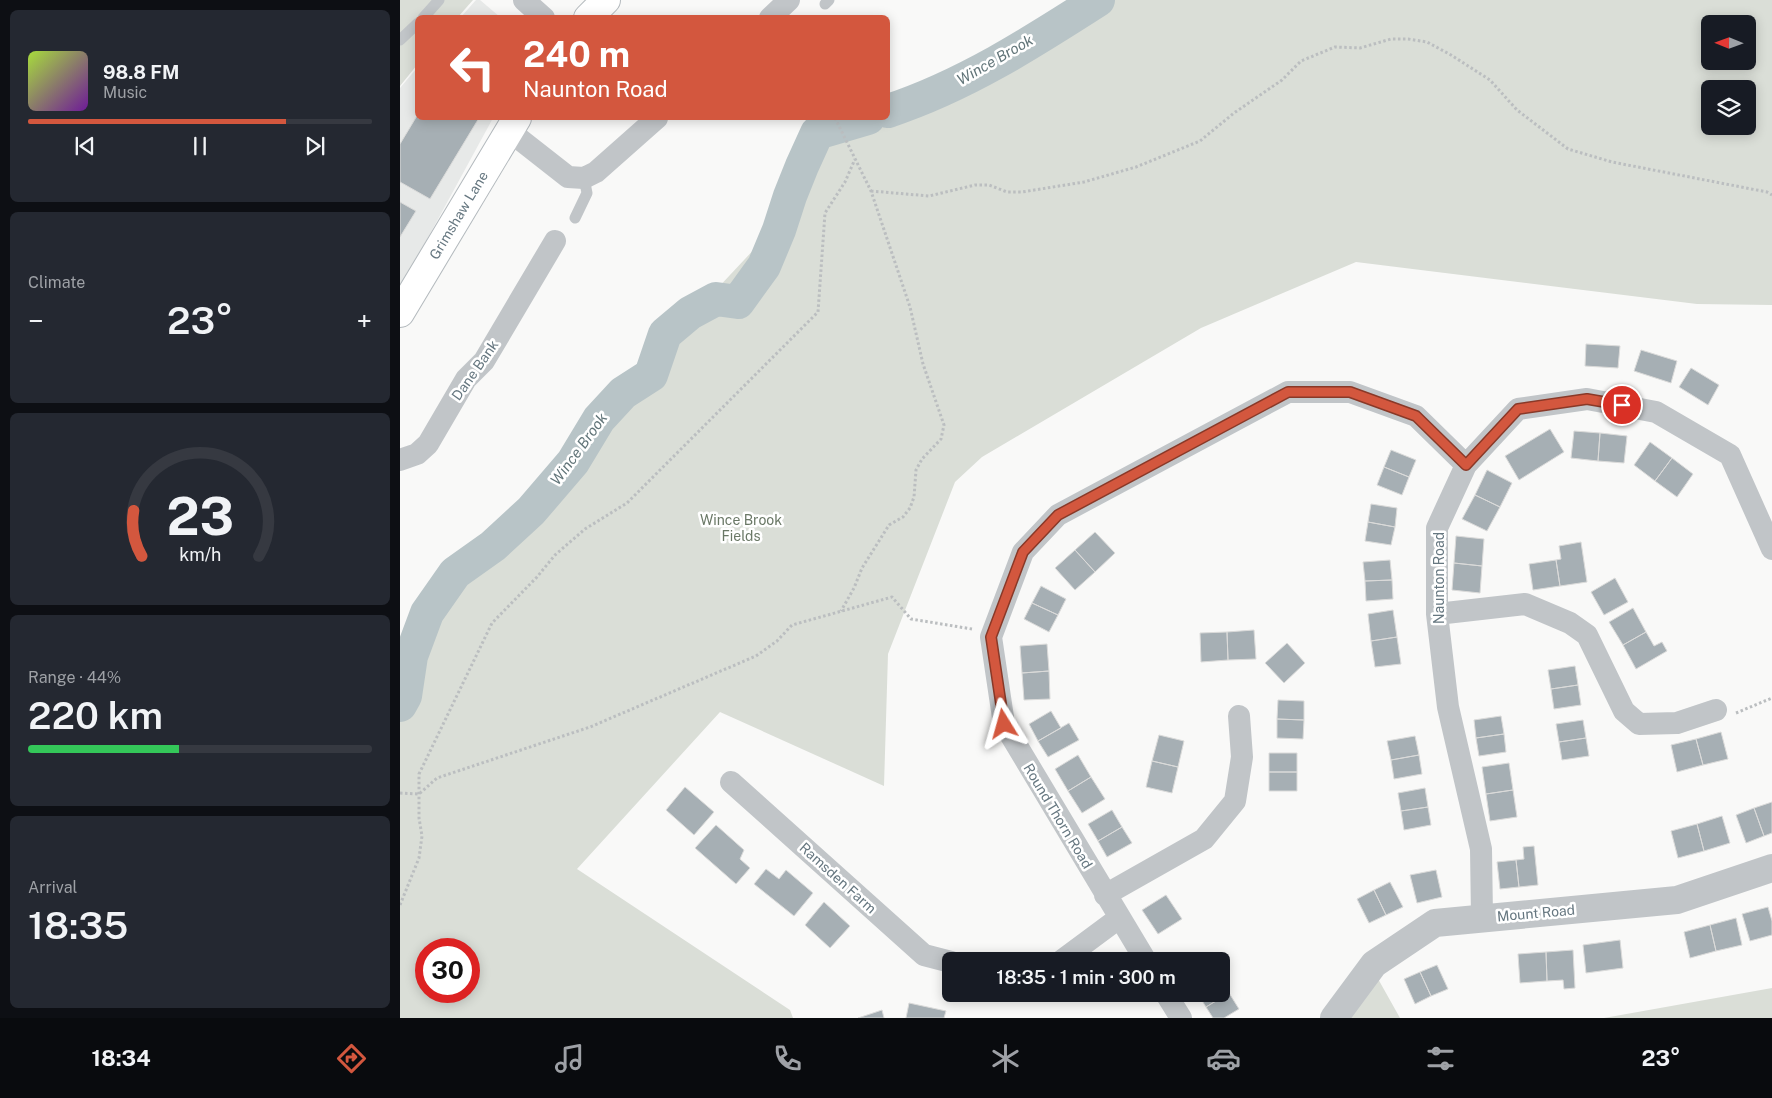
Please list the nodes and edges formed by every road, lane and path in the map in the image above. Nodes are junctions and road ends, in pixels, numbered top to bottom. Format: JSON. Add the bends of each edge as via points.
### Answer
{"nodes":[{"id":1,"x":438,"y":0,"type":"edge"},
{"id":2,"x":524,"y":0,"type":"edge"},
{"id":3,"x":606,"y":0,"type":"edge"},
{"id":4,"x":789,"y":0,"type":"edge"},
{"id":5,"x":426,"y":15,"type":"edge"},
{"id":6,"x":541,"y":15,"type":"edge"},
{"id":7,"x":591,"y":15,"type":"edge"},
{"id":8,"x":773,"y":15,"type":"edge"},
{"id":9,"x":415,"y":26,"type":"edge"},
{"id":10,"x":400,"y":40,"type":"edge"},
{"id":11,"x":655,"y":120,"type":"edge"},
{"id":12,"x":836,"y":120,"type":"edge"},
{"id":13,"x":513,"y":124,"type":"edge"},
{"id":14,"x":855,"y":159,"type":"junction"},
{"id":15,"x":590,"y":175,"type":"junction"},
{"id":16,"x":871,"y":190,"type":"junction"},
{"id":17,"x":1772,"y":195,"type":"edge"},
{"id":18,"x":574,"y":218,"type":"dead end"},
{"id":19,"x":555,"y":241,"type":"dead end"},
{"id":20,"x":400,"y":313,"type":"edge"},
{"id":21,"x":400,"y":460,"type":"edge"},
{"id":22,"x":1466,"y":465,"type":"junction"},
{"id":23,"x":1772,"y":549,"type":"edge"},
{"id":24,"x":841,"y":611,"type":"junction"},
{"id":25,"x":1437,"y":614,"type":"junction"},
{"id":26,"x":992,"y":633,"type":"junction"},
{"id":27,"x":1772,"y":698,"type":"edge"},
{"id":28,"x":1716,"y":710,"type":"joint"},
{"id":29,"x":1239,"y":716,"type":"dead end"},
{"id":30,"x":731,"y":782,"type":"dead end"},
{"id":31,"x":400,"y":794,"type":"edge"},
{"id":32,"x":418,"y":794,"type":"junction"},
{"id":33,"x":1772,"y":868,"type":"edge"},
{"id":34,"x":1104,"y":895,"type":"junction"},
{"id":35,"x":400,"y":905,"type":"edge"},
{"id":36,"x":1119,"y":918,"type":"junction"},
{"id":37,"x":1482,"y":918,"type":"junction"},
{"id":38,"x":1072,"y":952,"type":"edge"},
{"id":39,"x":1140,"y":952,"type":"edge"},
{"id":40,"x":942,"y":960,"type":"edge"},
{"id":41,"x":1171,"y":1002,"type":"edge"},
{"id":42,"x":1181,"y":1018,"type":"edge"},
{"id":43,"x":1334,"y":1018,"type":"edge"}],
"edges":[{"from":1,"to":5,"type":"lane"},
{"from":2,"to":6,"type":"street"},
{"from":3,"to":7,"type":"main road"},
{"from":4,"to":8,"type":"street"},
{"from":9,"to":10,"type":"lane"},
{"from":11,"to":15,"type":"street"},
{"from":12,"to":14,"type":"path"},
{"from":13,"to":15,"type":"street","via":[[568,177]]},
{"from":13,"to":20,"type":"main road","name":"Grimshaw Lane"},
{"from":14,"to":16,"type":"path"},
{"from":14,"to":32,"type":"path","via":[[825,213],[818,312],[627,504],[585,530],[555,555],[492,623],[420,774]]},
{"from":15,"to":18,"type":"lane","via":[[587,193]]},
{"from":16,"to":17,"type":"path","via":[[929,196],[975,185],[1022,192],[1084,182],[1136,167],[1200,141],[1282,80],[1301,60],[1335,47],[1360,48],[1391,39],[1408,39],[1427,42],[1490,80],[1517,110],[1568,149],[1612,162]]},
{"from":16,"to":24,"type":"path","via":[[910,307],[923,364],[944,425],[941,439],[916,470],[910,508],[889,526],[862,568]]},
{"from":19,"to":21,"type":"street","name":"Dane Bank","via":[[546,270],[484,361],[466,378],[428,444],[417,454]]},
{"from":22,"to":23,"type":"street","name":"Naunton Road","via":[[1518,409],[1587,399],[1656,412],[1730,455]]},
{"from":22,"to":25,"type":"street","name":"Naunton Road","via":[[1437,528]]},
{"from":22,"to":26,"type":"street","name":"Round Thorn Road","via":[[1416,416],[1350,392],[1288,392],[1058,515],[1023,552]]},
{"from":24,"to":26,"type":"path","via":[[892,597],[911,619]]},
{"from":24,"to":32,"type":"path","via":[[792,624],[777,641],[756,656],[590,727],[437,778]]},
{"from":25,"to":28,"type":"street","via":[[1525,604],[1570,623],[1587,635],[1624,711],[1639,724],[1677,723]]},
{"from":25,"to":37,"type":"street","name":"Naunton Road","via":[[1448,707],[1482,849]]},
{"from":26,"to":34,"type":"street","name":"Round Thorn Road","via":[[1004,724]]},
{"from":27,"to":28,"type":"path","via":[[1723,717],[1720,709]]},
{"from":29,"to":34,"type":"street","via":[[1242,757],[1235,801],[1204,839]]},
{"from":30,"to":40,"type":"street","name":"Ramsden Farm","via":[[924,955]]},
{"from":31,"to":32,"type":"path"},
{"from":32,"to":35,"type":"path","via":[[422,836],[419,858]]},
{"from":33,"to":37,"type":"street","name":"Mount Road","via":[[1677,900]]},
{"from":34,"to":36,"type":"street","name":"Round Thorn Road"},
{"from":36,"to":38,"type":"street"},
{"from":36,"to":39,"type":"street","name":"Round Thorn Road"},
{"from":37,"to":43,"type":"street","name":"Mount Road","via":[[1435,923],[1412,938],[1374,964]]},
{"from":41,"to":42,"type":"street"}]}
